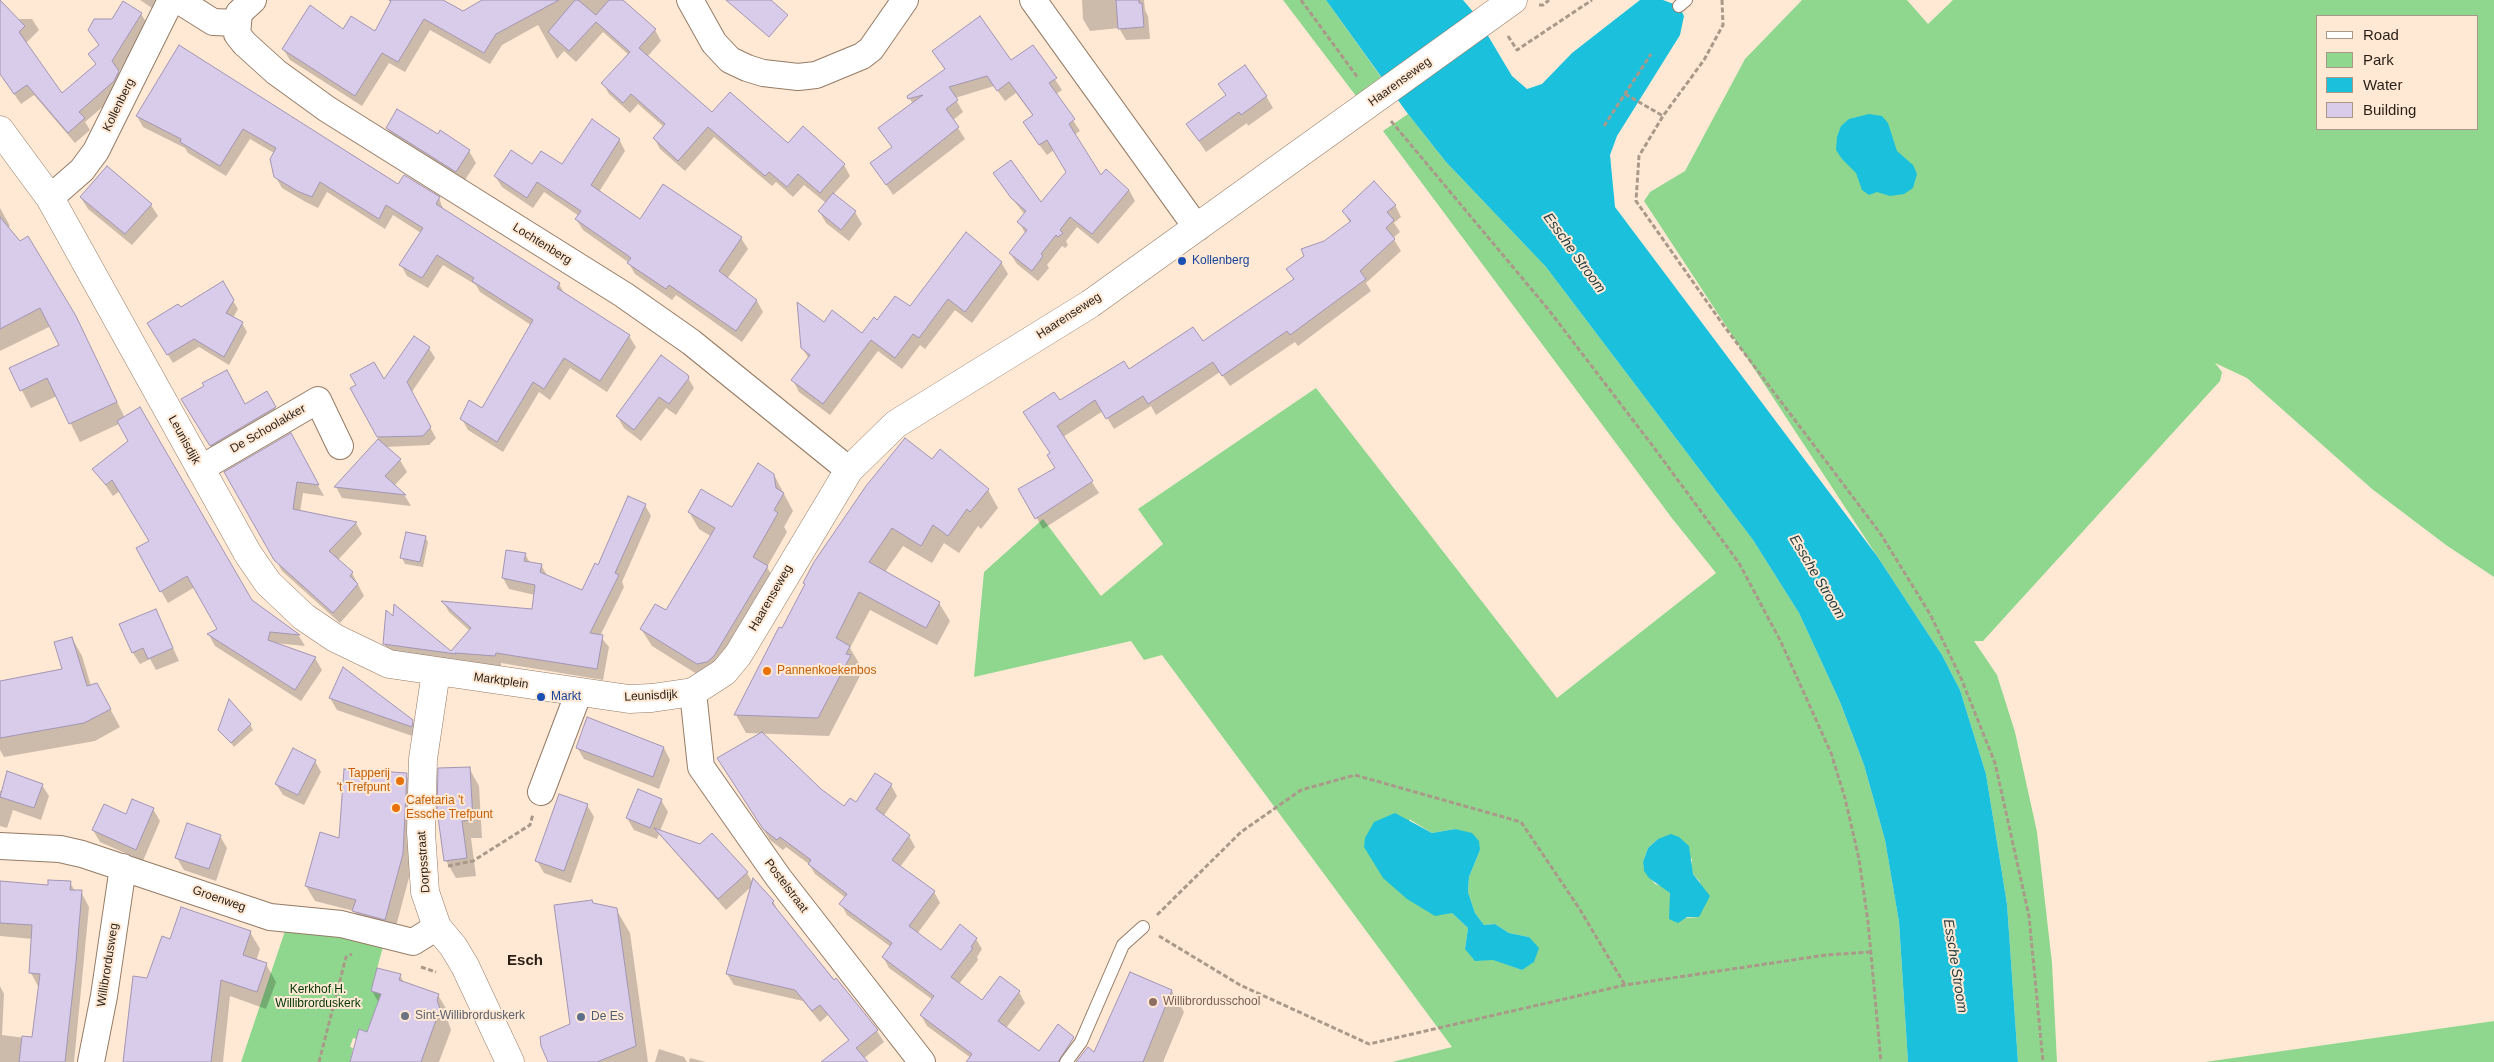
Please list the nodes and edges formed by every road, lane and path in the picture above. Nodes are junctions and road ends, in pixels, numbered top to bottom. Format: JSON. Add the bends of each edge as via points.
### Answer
{"nodes":[{"id":1,"x":171,"y":0,"type":"edge"},
{"id":2,"x":178,"y":0,"type":"edge"},
{"id":3,"x":253,"y":0,"type":"edge"},
{"id":4,"x":690,"y":0,"type":"edge"},
{"id":5,"x":905,"y":0,"type":"edge"},
{"id":6,"x":1033,"y":0,"type":"edge"},
{"id":7,"x":1302,"y":0,"type":"edge"},
{"id":8,"x":1592,"y":0,"type":"edge"},
{"id":9,"x":1722,"y":0,"type":"edge"},
{"id":10,"x":1503,"y":7,"type":"edge"},
{"id":11,"x":236,"y":23,"type":"junction"},
{"id":12,"x":1651,"y":54,"type":"dead end"},
{"id":13,"x":1625,"y":94,"type":"junction"},
{"id":14,"x":1373,"y":102,"type":"junction"},
{"id":15,"x":1664,"y":116,"type":"junction"},
{"id":16,"x":1604,"y":126,"type":"dead end"},
{"id":17,"x":0,"y":130,"type":"edge"},
{"id":18,"x":50,"y":198,"type":"junction"},
{"id":19,"x":1198,"y":228,"type":"junction"},
{"id":20,"x":340,"y":446,"type":"dead end"},
{"id":21,"x":200,"y":469,"type":"junction"},
{"id":22,"x":849,"y":470,"type":"junction"},
{"id":23,"x":436,"y":672,"type":"junction"},
{"id":24,"x":579,"y":692,"type":"junction"},
{"id":25,"x":694,"y":692,"type":"junction"},
{"id":26,"x":541,"y":792,"type":"joint"},
{"id":27,"x":0,"y":846,"type":"edge"},
{"id":28,"x":123,"y":867,"type":"junction"},
{"id":29,"x":423,"y":870,"type":"junction"},
{"id":30,"x":1143,"y":926,"type":"junction"},
{"id":31,"x":437,"y":927,"type":"junction"},
{"id":32,"x":1870,"y":952,"type":"junction"},
{"id":33,"x":355,"y":953,"type":"dead end"},
{"id":34,"x":417,"y":966,"type":"dead end"},
{"id":35,"x":465,"y":966,"type":"junction"},
{"id":36,"x":1625,"y":985,"type":"junction"},
{"id":37,"x":91,"y":1062,"type":"edge"},
{"id":38,"x":319,"y":1062,"type":"edge"},
{"id":39,"x":510,"y":1062,"type":"edge"},
{"id":40,"x":922,"y":1062,"type":"edge"},
{"id":41,"x":1066,"y":1062,"type":"edge"},
{"id":42,"x":1881,"y":1062,"type":"edge"},
{"id":43,"x":2043,"y":1062,"type":"edge"}],
"edges":[{"from":1,"to":18,"type":"street","name":"Kollenberg","via":[[96,151],[82,170]]},
{"from":2,"to":11,"type":"street","via":[[213,22]]},
{"from":3,"to":11,"type":"street","via":[[239,13]]},
{"from":4,"to":5,"type":"street","via":[[714,43],[730,60],[763,73],[798,77],[816,74],[862,56],[871,49]]},
{"from":6,"to":19,"type":"street"},
{"from":7,"to":14,"type":"path"},
{"from":8,"to":10,"type":"path","via":[[1517,50]]},
{"from":9,"to":15,"type":"path","via":[[1723,26],[1704,60]]},
{"from":10,"to":14,"type":"street","name":"Haarenseweg"},
{"from":11,"to":22,"type":"street","name":"Lochtenberg","via":[[244,42],[276,72],[328,109],[624,295],[691,342]]},
{"from":12,"to":13,"type":"path"},
{"from":13,"to":15,"type":"path"},
{"from":13,"to":16,"type":"path"},
{"from":14,"to":19,"type":"street","name":"Haarenseweg"},
{"from":14,"to":32,"type":"path","via":[[1396,125],[1548,309],[1739,563],[1781,642],[1831,753],[1859,859]]},
{"from":15,"to":43,"type":"path","via":[[1639,156],[1636,201],[1724,326],[1880,534],[1930,614],[1961,678],[1995,764],[2029,916]]},
{"from":17,"to":18,"type":"street","name":"Leunisdijk"},
{"from":18,"to":21,"type":"street","name":"Leunisdijk"},
{"from":19,"to":22,"type":"street","name":"Haarenseweg","via":[[1090,304],[896,424]]},
{"from":20,"to":21,"type":"street","name":"De Schoolakker","via":[[318,400]]},
{"from":21,"to":23,"type":"street","name":"Leunisdijk","via":[[263,576],[304,617],[372,657],[389,664]]},
{"from":22,"to":25,"type":"street","name":"Haarenseweg","via":[[738,655],[724,672]]},
{"from":23,"to":24,"type":"street","name":"Marktplein"},
{"from":23,"to":29,"type":"street","name":"Dorpsstraat","via":[[423,759]]},
{"from":24,"to":25,"type":"street","name":"Leunisdijk","via":[[629,699]]},
{"from":24,"to":26,"type":"street"},
{"from":25,"to":40,"type":"street","name":"Postelstraat","via":[[701,766],[778,877]]},
{"from":26,"to":29,"type":"path","via":[[530,825],[472,861]]},
{"from":27,"to":28,"type":"street","name":"Groenweg","via":[[60,849]]},
{"from":28,"to":31,"type":"street","name":"Groenweg","via":[[270,917],[341,924],[413,942]]},
{"from":28,"to":37,"type":"street","name":"Willibrordusweg"},
{"from":29,"to":31,"type":"street","name":"Dorpsstraat","via":[[425,892]]},
{"from":30,"to":36,"type":"path","via":[[1240,986],[1369,1044]]},
{"from":30,"to":36,"type":"path","via":[[1175,899],[1241,832],[1301,790],[1355,775],[1521,822],[1579,908]]},
{"from":30,"to":41,"type":"lane","via":[[1123,945],[1081,1042]]},
{"from":31,"to":35,"type":"street","name":"Dorpsstraat"},
{"from":32,"to":36,"type":"path","via":[[1826,955]]},
{"from":32,"to":42,"type":"path"},
{"from":33,"to":38,"type":"path","via":[[346,957]]},
{"from":34,"to":35,"type":"path","via":[[445,974]]},
{"from":35,"to":39,"type":"street","name":"Dorpsstraat"}]}
